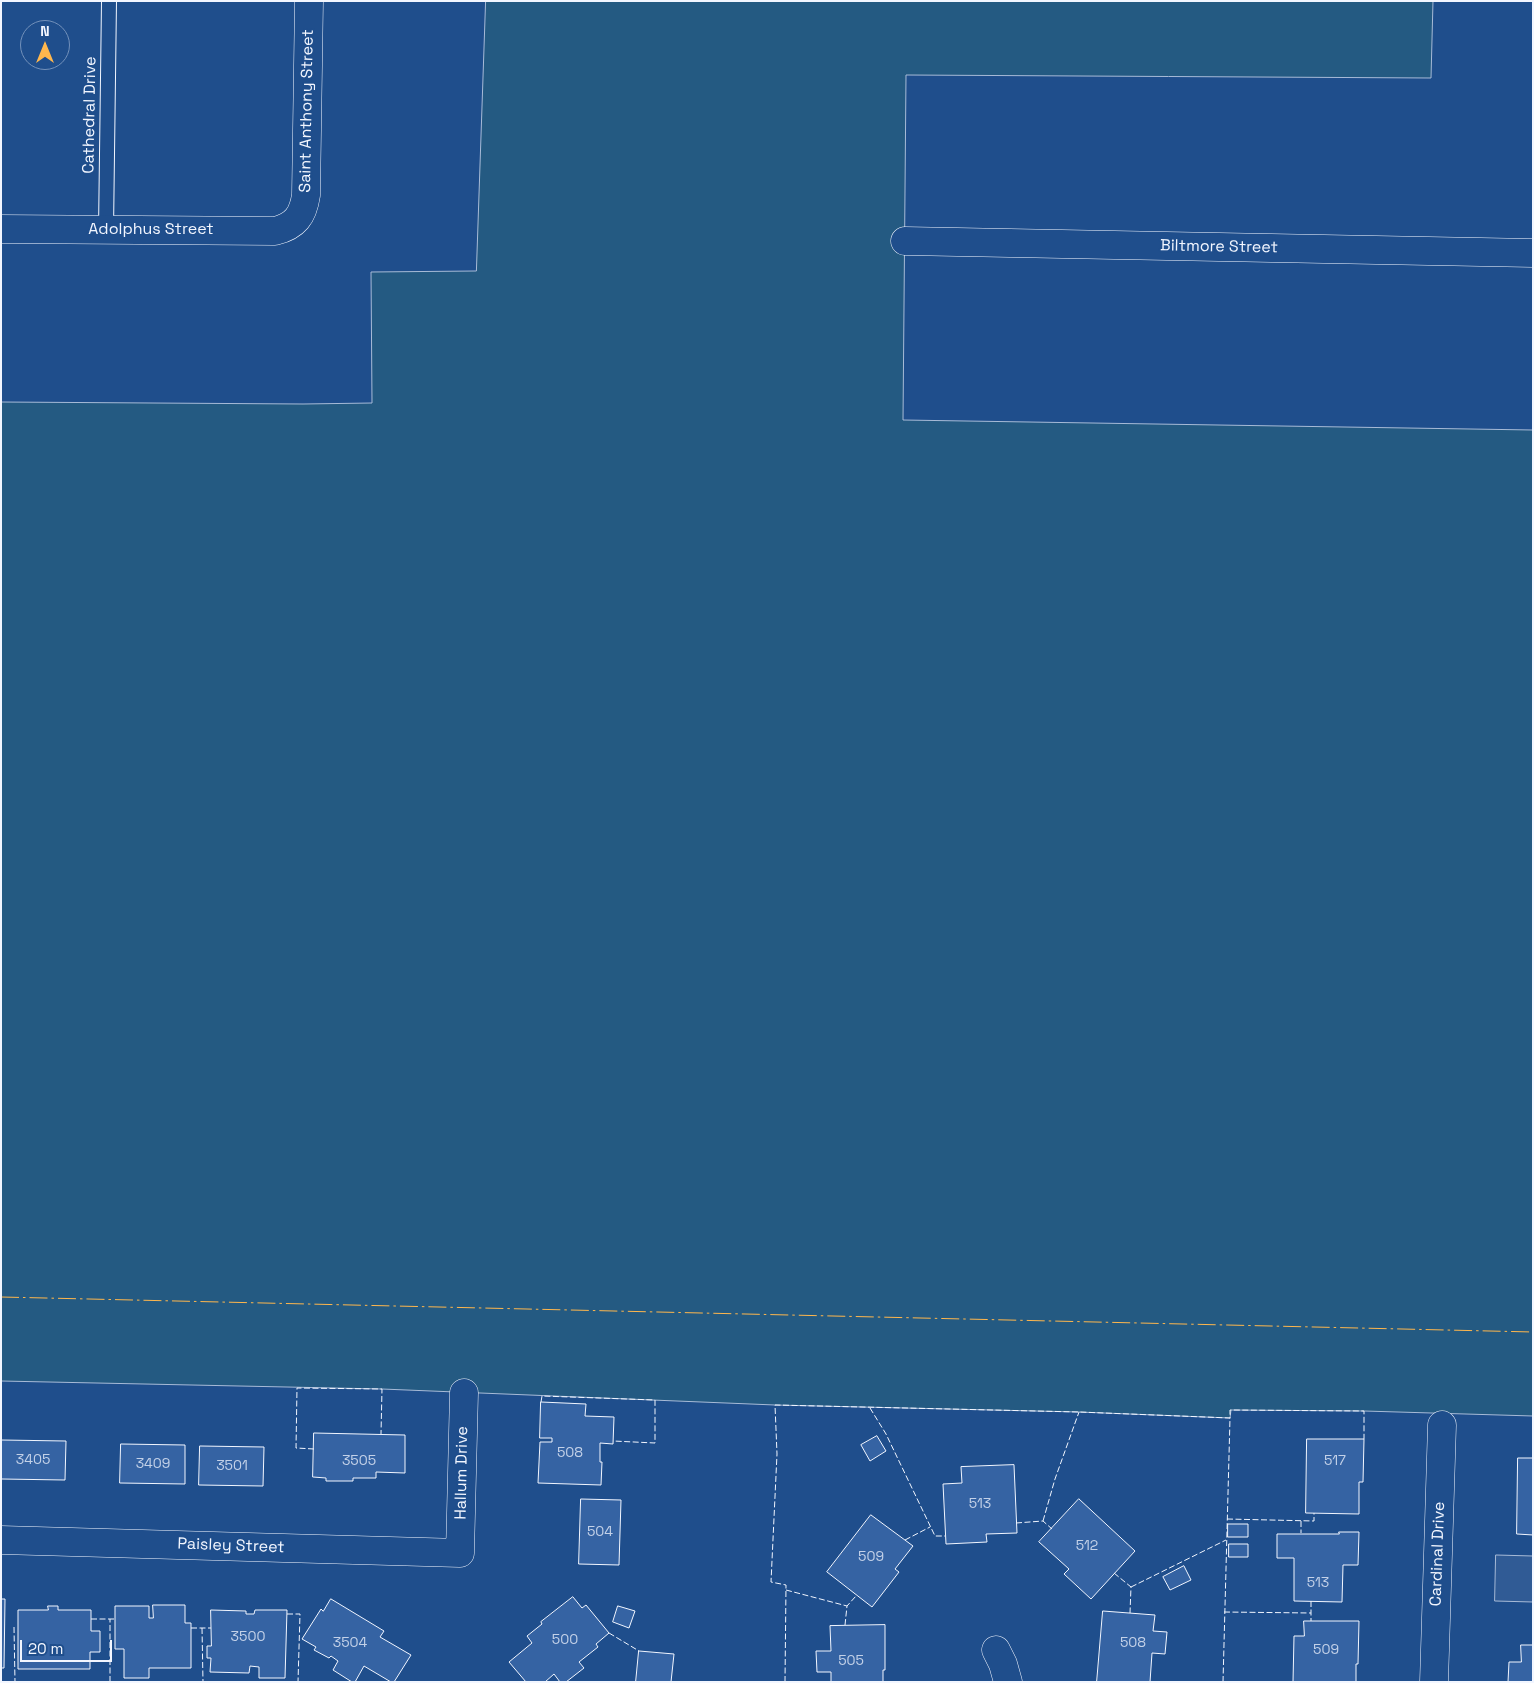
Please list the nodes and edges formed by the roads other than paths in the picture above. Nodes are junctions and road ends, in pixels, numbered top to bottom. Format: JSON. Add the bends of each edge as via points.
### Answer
{"nodes":[{"id":1,"x":109,"y":1,"type":"edge"},
{"id":2,"x":309,"y":1,"type":"edge"},
{"id":3,"x":298,"y":219,"type":"joint"},
{"id":4,"x":1,"y":229,"type":"edge"},
{"id":5,"x":106,"y":230,"type":"junction"},
{"id":6,"x":904,"y":241,"type":"dead end"},
{"id":7,"x":1533,"y":253,"type":"edge"},
{"id":8,"x":464,"y":1392,"type":"dead end"},
{"id":9,"x":1442,"y":1426,"type":"dead end"},
{"id":10,"x":1,"y":1540,"type":"edge"},
{"id":11,"x":460,"y":1553,"type":"joint"},
{"id":12,"x":996,"y":1650,"type":"dead end"},
{"id":13,"x":1008,"y":1682,"type":"edge"},
{"id":14,"x":1434,"y":1682,"type":"edge"}],
"edges":[{"from":1,"to":5,"type":"lane","name":"Cathedral Drive"},
{"from":2,"to":3,"type":"street","name":"Saint Anthony Street","via":[[306,195]]},
{"from":3,"to":5,"type":"street","name":"Adolphus Street","via":[[275,231]]},
{"from":4,"to":5,"type":"street","name":"Adolphus Street"},
{"from":6,"to":7,"type":"street","name":"Biltmore Street"},
{"from":8,"to":11,"type":"street","name":"Hallum Drive"},
{"from":9,"to":14,"type":"street","name":"Cardinal Drive"},
{"from":10,"to":11,"type":"street","name":"Paisley Street"},
{"from":12,"to":13,"type":"street"}]}
